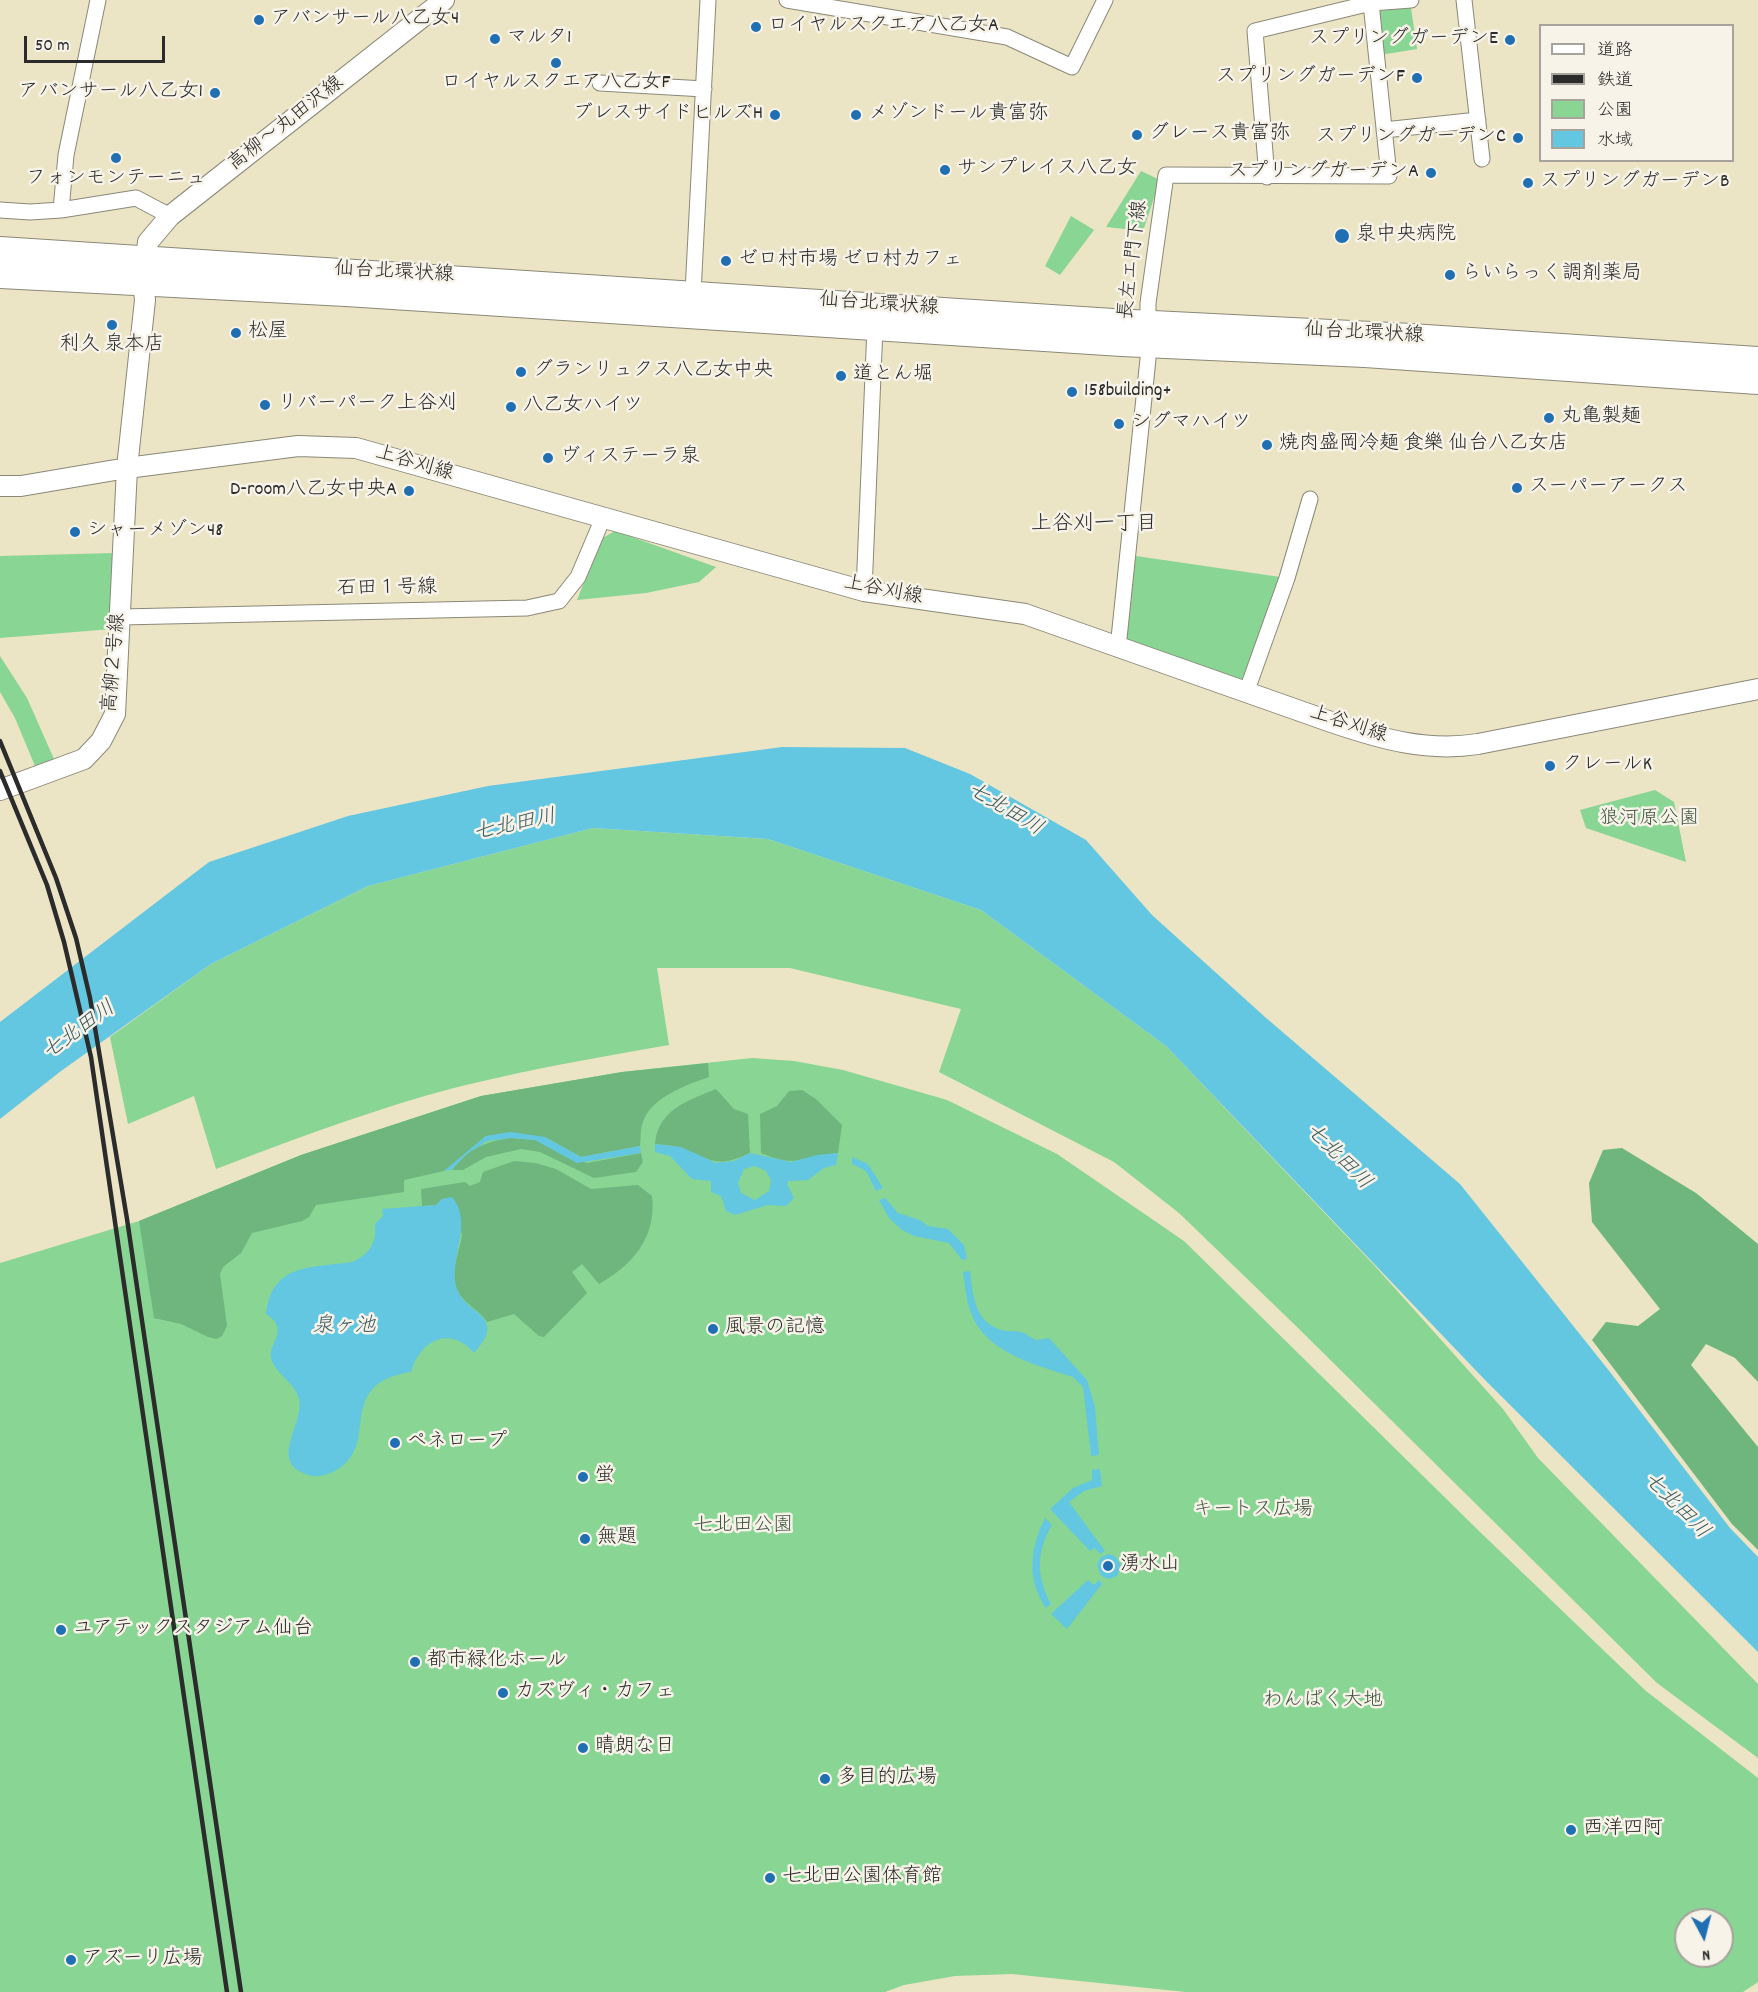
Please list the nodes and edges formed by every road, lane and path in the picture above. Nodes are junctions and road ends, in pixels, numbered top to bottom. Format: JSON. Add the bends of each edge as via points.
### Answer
{"nodes":[{"id":1,"x":98,"y":0,"type":"edge"},
{"id":2,"x":444,"y":0,"type":"edge"},
{"id":3,"x":708,"y":0,"type":"edge"},
{"id":4,"x":787,"y":0,"type":"edge"},
{"id":5,"x":1105,"y":0,"type":"edge"},
{"id":6,"x":1411,"y":0,"type":"edge"},
{"id":7,"x":1464,"y":0,"type":"edge"},
{"id":8,"x":1371,"y":3,"type":"junction"},
{"id":9,"x":600,"y":83,"type":"dead end"},
{"id":10,"x":704,"y":89,"type":"junction"},
{"id":11,"x":1478,"y":120,"type":"junction"},
{"id":12,"x":1384,"y":130,"type":"junction"},
{"id":13,"x":1482,"y":159,"type":"dead end"},
{"id":14,"x":1267,"y":177,"type":"junction"},
{"id":15,"x":0,"y":210,"type":"edge"},
{"id":16,"x":62,"y":210,"type":"junction"},
{"id":17,"x":170,"y":216,"type":"junction"},
{"id":18,"x":0,"y":250,"type":"edge"},
{"id":19,"x":144,"y":271,"type":"junction"},
{"id":20,"x":0,"y":275,"type":"edge"},
{"id":21,"x":693,"y":293,"type":"junction"},
{"id":22,"x":875,"y":327,"type":"junction"},
{"id":23,"x":1147,"y":334,"type":"junction"},
{"id":24,"x":1758,"y":360,"type":"edge"},
{"id":25,"x":1758,"y":381,"type":"edge"},
{"id":26,"x":127,"y":468,"type":"junction"},
{"id":27,"x":0,"y":486,"type":"edge"},
{"id":28,"x":1310,"y":499,"type":"dead end"},
{"id":29,"x":603,"y":518,"type":"junction"},
{"id":30,"x":864,"y":591,"type":"junction"},
{"id":31,"x":121,"y":616,"type":"junction"},
{"id":32,"x":1118,"y":648,"type":"junction"},
{"id":33,"x":1758,"y":689,"type":"edge"},
{"id":34,"x":1246,"y":693,"type":"junction"},
{"id":35,"x":0,"y":790,"type":"edge"}],
"edges":[{"from":1,"to":16,"type":"street","via":[[66,155]]},
{"from":2,"to":17,"type":"street","name":"高柳～丸田沢線"},
{"from":3,"to":10,"type":"street"},
{"from":4,"to":5,"type":"street","via":[[1007,37],[1072,67]]},
{"from":6,"to":8,"type":"street"},
{"from":7,"to":11,"type":"street"},
{"from":8,"to":12,"type":"street","name":"長左エ門下線"},
{"from":8,"to":14,"type":"street","via":[[1255,31]]},
{"from":9,"to":10,"type":"street"},
{"from":10,"to":21,"type":"street"},
{"from":11,"to":12,"type":"street"},
{"from":11,"to":13,"type":"street"},
{"from":12,"to":14,"type":"street","name":"長左エ門下線","via":[[1389,176]]},
{"from":14,"to":23,"type":"street","name":"長左エ門下線","via":[[1166,175]]},
{"from":15,"to":16,"type":"street"},
{"from":16,"to":17,"type":"street","via":[[136,198]]},
{"from":17,"to":19,"type":"street","name":"高柳～丸田沢線","via":[[148,242]]},
{"from":18,"to":19,"type":"main road","name":"仙台北環状線"},
{"from":19,"to":20,"type":"main road","name":"仙台北環状線"},
{"from":19,"to":21,"type":"main road","name":"仙台北環状線"},
{"from":19,"to":22,"type":"main road","name":"仙台北環状線"},
{"from":19,"to":26,"type":"street","name":"高柳２号線","via":[[145,300]]},
{"from":21,"to":23,"type":"main road","name":"仙台北環状線"},
{"from":22,"to":23,"type":"main road","name":"仙台北環状線"},
{"from":22,"to":30,"type":"street"},
{"from":23,"to":24,"type":"main road","name":"仙台北環状線","via":[[1411,337]]},
{"from":23,"to":25,"type":"main road","name":"仙台北環状線","via":[[1365,354]]},
{"from":23,"to":32,"type":"street","via":[[1148,359]]},
{"from":26,"to":27,"type":"street","name":"上谷刈線"},
{"from":26,"to":29,"type":"street","name":"上谷刈線","via":[[298,446],[356,448]]},
{"from":26,"to":31,"type":"street","name":"高柳２号線"},
{"from":28,"to":34,"type":"street"},
{"from":29,"to":30,"type":"street","name":"上谷刈線"},
{"from":29,"to":31,"type":"street","name":"石田１号線","via":[[578,578],[559,601],[527,608]]},
{"from":30,"to":32,"type":"street","name":"上谷刈線","via":[[1025,614]]},
{"from":31,"to":35,"type":"street","name":"高柳２号線","via":[[115,714],[101,741],[84,759]]},
{"from":32,"to":34,"type":"street","name":"上谷刈線"},
{"from":33,"to":34,"type":"street","name":"上谷刈線","via":[[1443,748],[1379,738]]}]}
